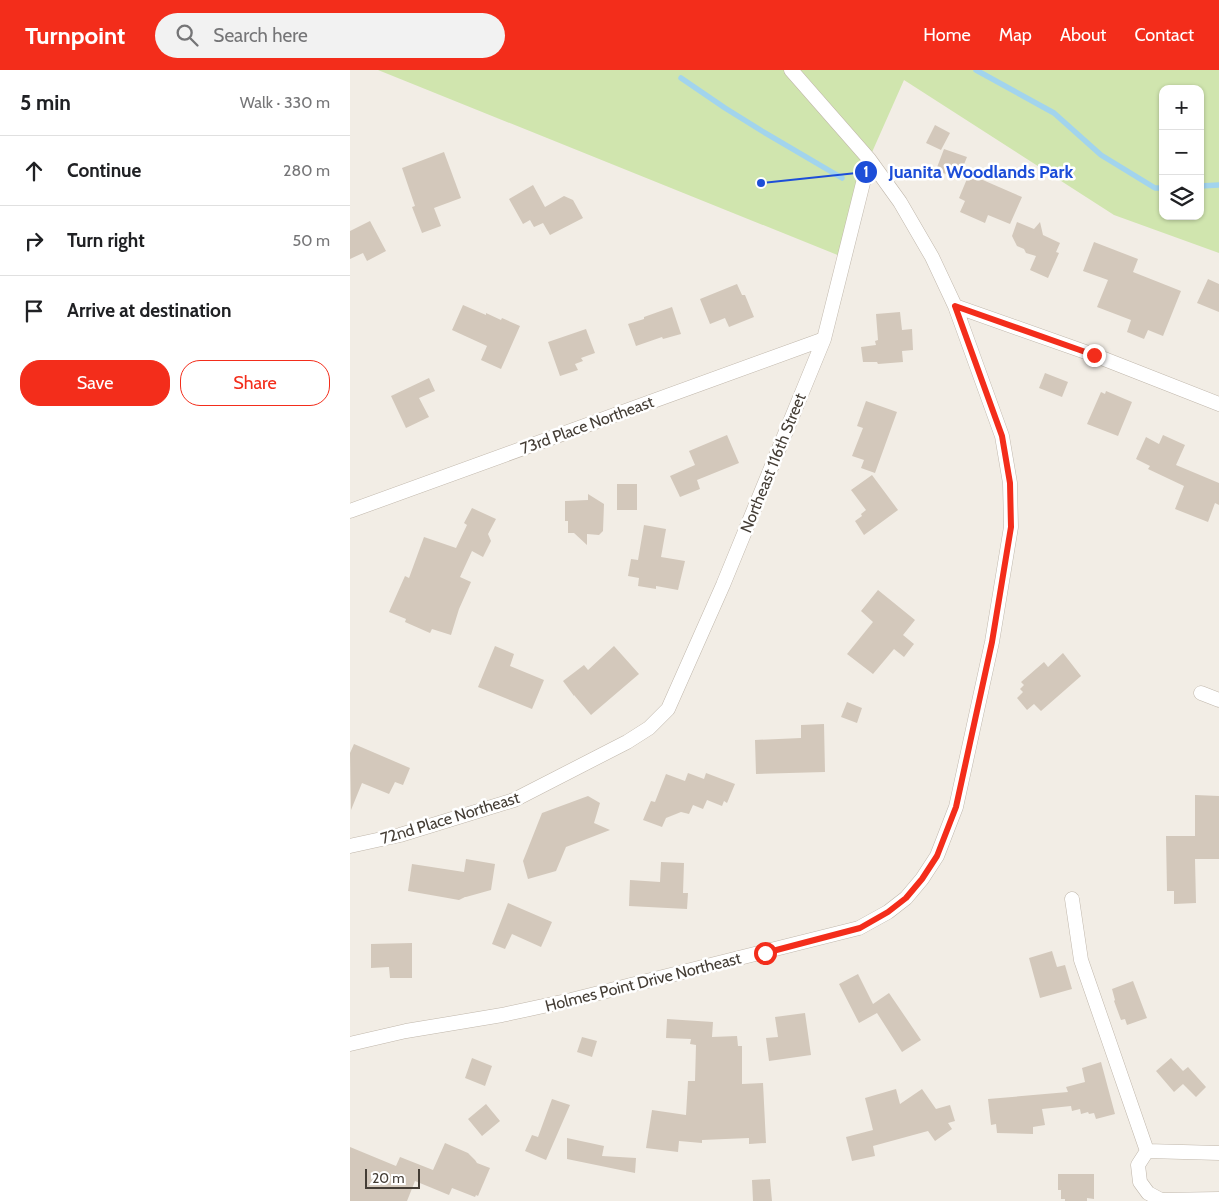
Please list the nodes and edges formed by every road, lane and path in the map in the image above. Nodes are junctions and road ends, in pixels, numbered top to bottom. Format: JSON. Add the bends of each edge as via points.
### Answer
{"nodes":[{"id":1,"x":791,"y":70,"type":"edge"},
{"id":2,"x":869,"y":159,"type":"junction"},
{"id":3,"x":955,"y":306,"type":"junction"},
{"id":4,"x":824,"y":339,"type":"junction"},
{"id":5,"x":1219,"y":404,"type":"edge"},
{"id":6,"x":350,"y":512,"type":"edge"},
{"id":7,"x":1201,"y":693,"type":"dead end"},
{"id":8,"x":1219,"y":700,"type":"edge"},
{"id":9,"x":627,"y":742,"type":"joint"},
{"id":10,"x":350,"y":846,"type":"edge"},
{"id":11,"x":1072,"y":899,"type":"dead end"},
{"id":12,"x":350,"y":1044,"type":"edge"},
{"id":13,"x":1147,"y":1151,"type":"junction"},
{"id":14,"x":1219,"y":1153,"type":"edge"},
{"id":15,"x":1219,"y":1199,"type":"edge"}],
"edges":[{"from":1,"to":2,"type":"street","name":"Holmes Point Drive Northeast"},
{"from":2,"to":3,"type":"street","name":"Holmes Point Drive Northeast","via":[[905,210]]},
{"from":2,"to":4,"type":"street","name":"Northeast 116th Street"},
{"from":3,"to":5,"type":"street"},
{"from":3,"to":12,"type":"street","name":"Holmes Point Drive Northeast","via":[[1002,436],[1010,483],[1011,527],[992,642],[956,807],[937,856],[922,879],[906,898],[860,928],[502,1016],[406,1031]]},
{"from":4,"to":6,"type":"street","name":"73rd Place Northeast"},
{"from":4,"to":9,"type":"street","name":"Northeast 116th Street","via":[[724,586],[668,709],[649,728]]},
{"from":7,"to":8,"type":"street"},
{"from":9,"to":10,"type":"street","name":"72nd Place Northeast","via":[[514,800],[400,835]]},
{"from":11,"to":13,"type":"street","via":[[1081,960]]},
{"from":13,"to":14,"type":"street"},
{"from":13,"to":15,"type":"street","via":[[1138,1165],[1140,1182],[1148,1194],[1161,1200]]}]}
